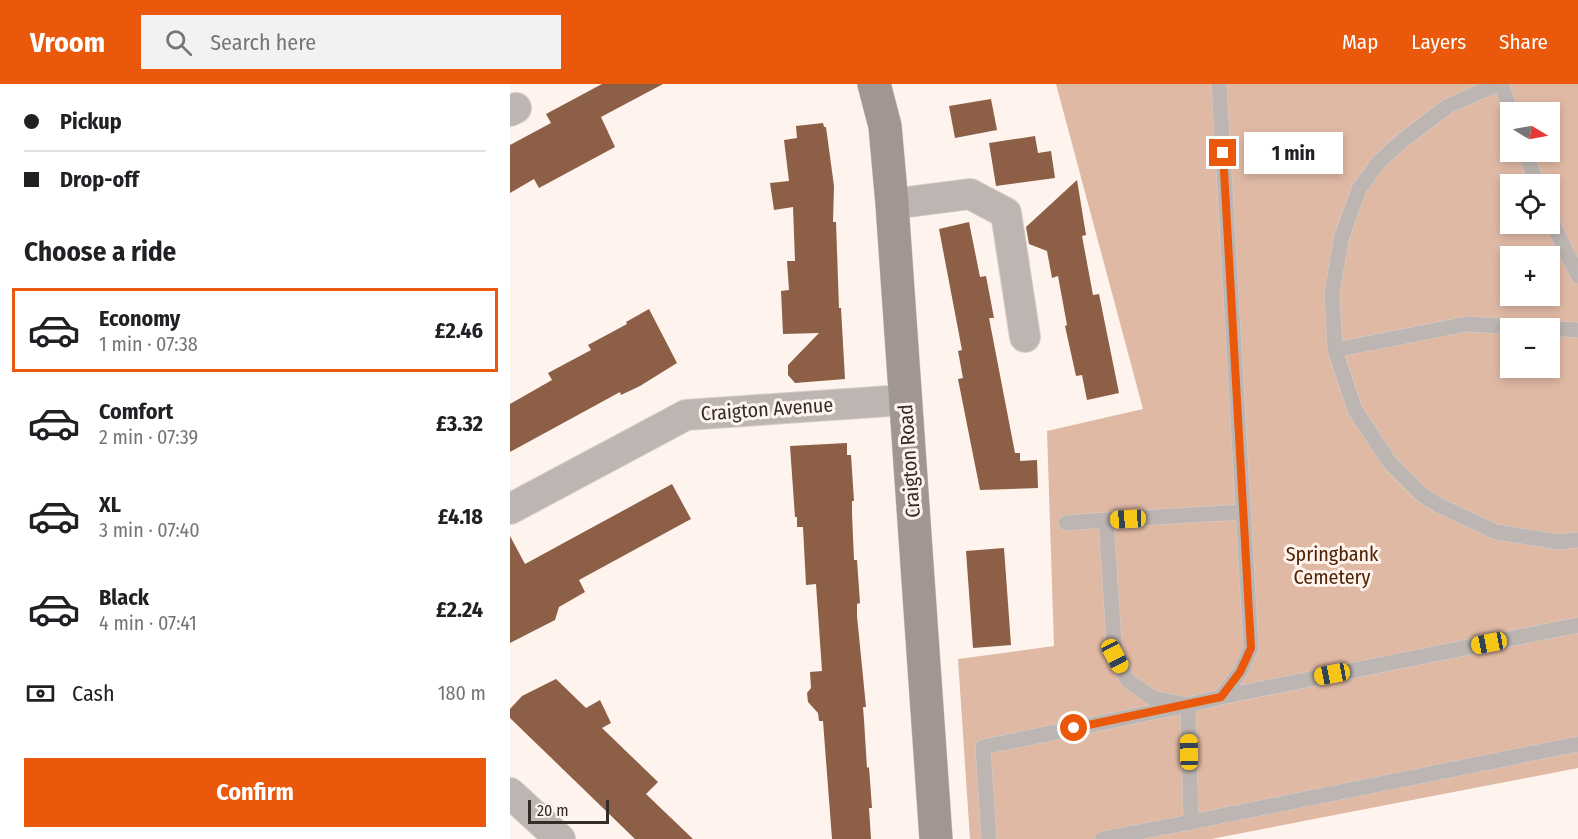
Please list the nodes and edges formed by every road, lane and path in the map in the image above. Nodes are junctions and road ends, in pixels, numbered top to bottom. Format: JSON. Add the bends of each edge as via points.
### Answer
{"nodes":[{"id":1,"x":874,"y":84,"type":"edge"},
{"id":2,"x":1219,"y":84,"type":"edge"},
{"id":3,"x":1500,"y":84,"type":"edge"},
{"id":4,"x":1507,"y":102,"type":"edge"},
{"id":5,"x":892,"y":204,"type":"junction"},
{"id":6,"x":1558,"y":234,"type":"edge"},
{"id":7,"x":1578,"y":276,"type":"edge"},
{"id":8,"x":1578,"y":330,"type":"edge"},
{"id":9,"x":1025,"y":337,"type":"dead end"},
{"id":10,"x":1335,"y":350,"type":"junction"},
{"id":11,"x":904,"y":400,"type":"junction"},
{"id":12,"x":510,"y":509,"type":"edge"},
{"id":13,"x":1242,"y":512,"type":"junction"},
{"id":14,"x":1106,"y":520,"type":"junction"},
{"id":15,"x":1066,"y":523,"type":"dead end"},
{"id":16,"x":1578,"y":540,"type":"edge"},
{"id":17,"x":1578,"y":625,"type":"edge"},
{"id":18,"x":1221,"y":697,"type":"junction"},
{"id":19,"x":1188,"y":705,"type":"junction"},
{"id":20,"x":1578,"y":744,"type":"edge"},
{"id":21,"x":510,"y":793,"type":"edge"},
{"id":22,"x":1191,"y":822,"type":"junction"},
{"id":23,"x":560,"y":839,"type":"edge"},
{"id":24,"x":936,"y":839,"type":"edge"},
{"id":25,"x":989,"y":839,"type":"edge"},
{"id":26,"x":1102,"y":839,"type":"edge"}],
"edges":[{"from":1,"to":5,"type":"street","name":"Craigton Road","via":[[885,126]]},
{"from":2,"to":13,"type":"lane"},
{"from":3,"to":4,"type":"lane"},
{"from":3,"to":10,"type":"lane","via":[[1448,106],[1421,126],[1378,162],[1359,189],[1342,236],[1332,292]]},
{"from":5,"to":9,"type":"street","via":[[970,194],[1006,213]]},
{"from":5,"to":11,"type":"street","name":"Craigton Road"},
{"from":6,"to":7,"type":"lane"},
{"from":8,"to":10,"type":"lane","via":[[1467,324]]},
{"from":10,"to":16,"type":"lane","via":[[1354,410],[1390,464],[1420,493],[1496,532],[1559,542]]},
{"from":11,"to":12,"type":"street","name":"Craigton Avenue","via":[[686,415]]},
{"from":11,"to":24,"type":"street","name":"Craigton Road"},
{"from":13,"to":14,"type":"lane"},
{"from":13,"to":18,"type":"lane","via":[[1251,648],[1240,672]]},
{"from":14,"to":15,"type":"lane"},
{"from":14,"to":19,"type":"lane","via":[[1115,656],[1128,681],[1153,698]]},
{"from":17,"to":18,"type":"lane"},
{"from":18,"to":19,"type":"lane"},
{"from":19,"to":22,"type":"lane"},
{"from":19,"to":25,"type":"lane","via":[[983,747]]},
{"from":20,"to":22,"type":"lane"},
{"from":21,"to":23,"type":"street"},
{"from":22,"to":26,"type":"lane"}]}
